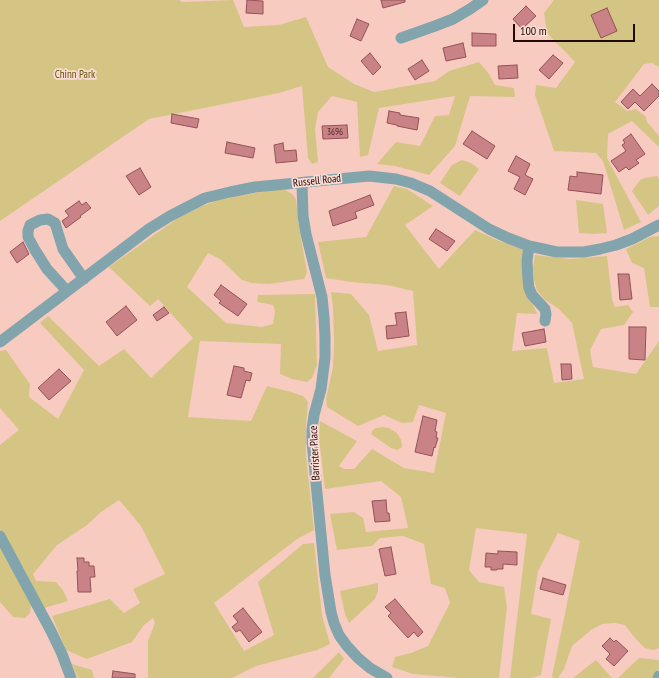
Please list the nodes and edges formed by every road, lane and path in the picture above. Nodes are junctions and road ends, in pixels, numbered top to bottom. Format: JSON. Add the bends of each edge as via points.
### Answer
{"nodes":[{"id":1,"x":483,"y":0,"type":"edge"},
{"id":2,"x":402,"y":38,"type":"dead end"},
{"id":3,"x":302,"y":183,"type":"junction"},
{"id":4,"x":659,"y":225,"type":"edge"},
{"id":5,"x":529,"y":246,"type":"junction"},
{"id":6,"x":84,"y":279,"type":"junction"},
{"id":7,"x":67,"y":292,"type":"junction"},
{"id":8,"x":545,"y":322,"type":"dead end"},
{"id":9,"x":0,"y":342,"type":"edge"},
{"id":10,"x":0,"y":536,"type":"edge"},
{"id":11,"x":71,"y":678,"type":"edge"},
{"id":12,"x":386,"y":678,"type":"edge"}],
"edges":[{"from":1,"to":2,"type":"street","via":[[453,19]]},
{"from":3,"to":5,"type":"street","name":"Russell Road","via":[[369,176],[403,181],[430,191],[490,229]]},
{"from":3,"to":6,"type":"street","name":"Russell Road","via":[[255,188],[205,198],[149,230]]},
{"from":3,"to":12,"type":"street","name":"Barrister Place","via":[[303,216],[324,317],[325,358],[314,415],[312,442],[331,612],[346,646],[370,668]]},
{"from":4,"to":5,"type":"street","name":"Russell Road","via":[[632,239],[600,250],[557,252]]},
{"from":5,"to":8,"type":"street","via":[[529,288],[545,309]]},
{"from":6,"to":7,"type":"street","name":"Russell Road"},
{"from":6,"to":7,"type":"street","via":[[63,249],[55,223],[48,219],[30,225],[28,237],[35,250]]},
{"from":7,"to":9,"type":"street","name":"Russell Road"},
{"from":10,"to":11,"type":"street","via":[[52,632]]}]}
